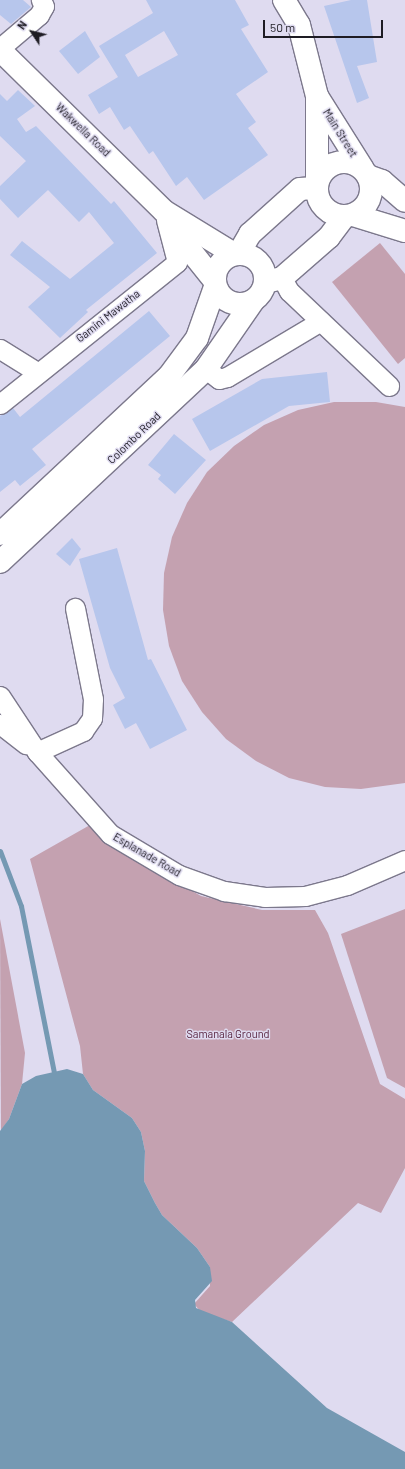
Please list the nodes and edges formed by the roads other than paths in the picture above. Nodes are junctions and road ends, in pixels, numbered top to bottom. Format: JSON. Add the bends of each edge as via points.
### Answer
{"nodes":[{"id":1,"x":41,"y":0,"type":"edge"},
{"id":2,"x":284,"y":0,"type":"edge"},
{"id":3,"x":294,"y":0,"type":"edge"},
{"id":4,"x":299,"y":25,"type":"junction"},
{"id":5,"x":0,"y":49,"type":"edge"},
{"id":6,"x":317,"y":96,"type":"junction"},
{"id":7,"x":366,"y":173,"type":"junction"},
{"id":8,"x":317,"y":185,"type":"junction"},
{"id":9,"x":405,"y":201,"type":"edge"},
{"id":10,"x":164,"y":211,"type":"junction"},
{"id":11,"x":349,"y":216,"type":"junction"},
{"id":12,"x":405,"y":230,"type":"edge"},
{"id":13,"x":236,"y":254,"type":"junction"},
{"id":14,"x":273,"y":280,"type":"junction"},
{"id":15,"x":215,"y":284,"type":"junction"},
{"id":16,"x":253,"y":301,"type":"junction"},
{"id":17,"x":321,"y":321,"type":"junction"},
{"id":18,"x":0,"y":350,"type":"edge"},
{"id":19,"x":206,"y":369,"type":"junction"},
{"id":20,"x":37,"y":372,"type":"junction"},
{"id":21,"x":389,"y":386,"type":"dead end"},
{"id":22,"x":0,"y":404,"type":"edge"},
{"id":23,"x":0,"y":534,"type":"edge"},
{"id":24,"x":0,"y":562,"type":"edge"},
{"id":25,"x":75,"y":608,"type":"dead end"},
{"id":26,"x":0,"y":696,"type":"edge"},
{"id":27,"x":0,"y":724,"type":"edge"},
{"id":28,"x":37,"y":752,"type":"junction"},
{"id":29,"x":405,"y":860,"type":"edge"}],
"edges":[{"from":1,"to":5,"type":"street","via":[[44,6],[39,15]]},
{"from":2,"to":4,"type":"main road","name":"Main Street"},
{"from":3,"to":4,"type":"main road"},
{"from":4,"to":6,"type":"main road","name":"Main Street"},
{"from":5,"to":10,"type":"main road","name":"Wakwella Road"},
{"from":6,"to":7,"type":"main road","name":"Main Street"},
{"from":6,"to":8,"type":"main road","name":"Main Street"},
{"from":7,"to":8,"type":"main road","via":[[349,162],[333,164]]},
{"from":7,"to":9,"type":"main road","via":[[382,181]]},
{"from":7,"to":11,"type":"main road","via":[[369,199]]},
{"from":8,"to":11,"type":"main road","via":[[324,208]]},
{"from":8,"to":13,"type":"main road","via":[[300,189],[250,234]]},
{"from":10,"to":13,"type":"main road","name":"Wakwella Road"},
{"from":10,"to":15,"type":"main road","name":"Wakwella Road"},
{"from":10,"to":20,"type":"street","name":"Gamini Mawatha","via":[[177,262]]},
{"from":11,"to":12,"type":"main road"},
{"from":11,"to":14,"type":"main road","via":[[329,237]]},
{"from":13,"to":14,"type":"main road","via":[[259,262]]},
{"from":13,"to":15,"type":"main road","via":[[217,267]]},
{"from":14,"to":16,"type":"main road"},
{"from":14,"to":17,"type":"street","via":[[289,291]]},
{"from":15,"to":16,"type":"main road","via":[[231,303]]},
{"from":15,"to":23,"type":"main road","name":"Colombo Road","via":[[197,338],[169,376]]},
{"from":16,"to":19,"type":"main road","name":"Colombo Road"},
{"from":17,"to":19,"type":"street","via":[[227,376],[219,379]]},
{"from":17,"to":21,"type":"street"},
{"from":18,"to":20,"type":"street"},
{"from":19,"to":24,"type":"main road","name":"Colombo Road"},
{"from":20,"to":22,"type":"street","name":"Gamini Mawatha"},
{"from":25,"to":28,"type":"street","via":[[93,699],[92,718],[83,732]]},
{"from":26,"to":28,"type":"street","name":"Esplanade Road"},
{"from":27,"to":28,"type":"street","name":"Esplanade Road"},
{"from":28,"to":29,"type":"street","name":"Esplanade Road","via":[[110,834],[179,875],[224,892],[265,897],[305,896],[347,885]]}]}
